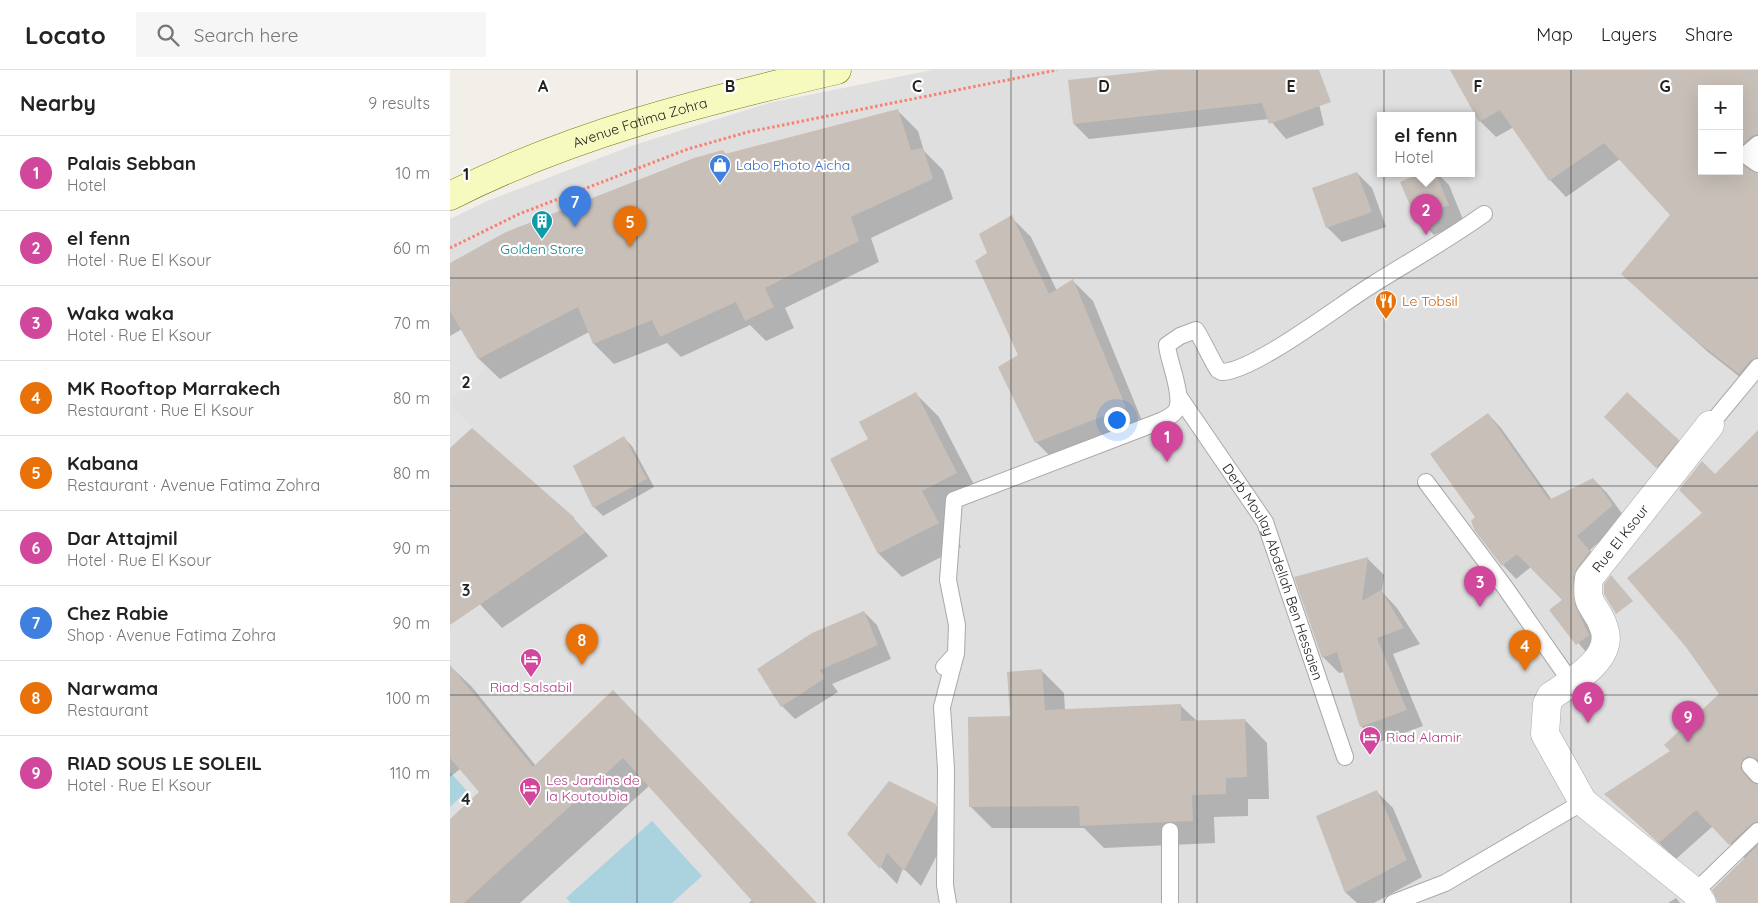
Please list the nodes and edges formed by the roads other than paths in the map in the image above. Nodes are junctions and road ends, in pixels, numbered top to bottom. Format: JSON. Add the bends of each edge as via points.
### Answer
{"nodes":[{"id":1,"x":837,"y":70,"type":"edge"},
{"id":2,"x":1758,"y":144,"type":"edge"},
{"id":3,"x":1758,"y":164,"type":"edge"},
{"id":4,"x":450,"y":196,"type":"edge"},
{"id":5,"x":1484,"y":214,"type":"dead end"},
{"id":6,"x":1758,"y":366,"type":"edge"},
{"id":7,"x":1180,"y":398,"type":"junction"},
{"id":8,"x":1710,"y":425,"type":"joint"},
{"id":9,"x":1426,"y":482,"type":"dead end"},
{"id":10,"x":956,"y":654,"type":"junction"},
{"id":11,"x":944,"y":668,"type":"dead end"},
{"id":12,"x":1571,"y":682,"type":"junction"},
{"id":13,"x":1345,"y":757,"type":"dead end"},
{"id":14,"x":1583,"y":802,"type":"junction"},
{"id":15,"x":1170,"y":831,"type":"dead end"},
{"id":16,"x":1758,"y":831,"type":"edge"},
{"id":17,"x":1698,"y":898,"type":"edge"},
{"id":18,"x":948,"y":903,"type":"edge"},
{"id":19,"x":1170,"y":903,"type":"edge"},
{"id":20,"x":1392,"y":903,"type":"edge"}],
"edges":[{"from":1,"to":4,"type":"street","name":"Avenue Fatima Zohra","via":[[641,119],[485,178]]},
{"from":2,"to":3,"type":"lane","via":[[1745,155]]},
{"from":5,"to":7,"type":"lane","name":"Derb Moulay Abdellah Ben Hessaien","via":[[1250,364],[1222,372],[1196,330],[1180,336],[1167,346]]},
{"from":6,"to":8,"type":"lane"},
{"from":7,"to":10,"type":"lane","via":[[1175,413],[1161,422],[954,500],[948,580],[957,625]]},
{"from":7,"to":13,"type":"lane","name":"Derb Moulay Abdellah Ben Hessaien","via":[[1264,522]]},
{"from":8,"to":12,"type":"street","name":"Rue El Ksour","via":[[1589,578],[1587,598],[1604,627],[1606,642],[1596,660]]},
{"from":9,"to":12,"type":"lane"},
{"from":10,"to":11,"type":"lane"},
{"from":10,"to":18,"type":"lane","via":[[942,707]]},
{"from":12,"to":14,"type":"street","name":"Rue El Ksour","via":[[1551,696],[1544,734]]},
{"from":14,"to":17,"type":"street","name":"Rue El Ksour"},
{"from":14,"to":20,"type":"lane","via":[[1445,883]]},
{"from":15,"to":19,"type":"lane"},
{"from":16,"to":17,"type":"lane"}]}
